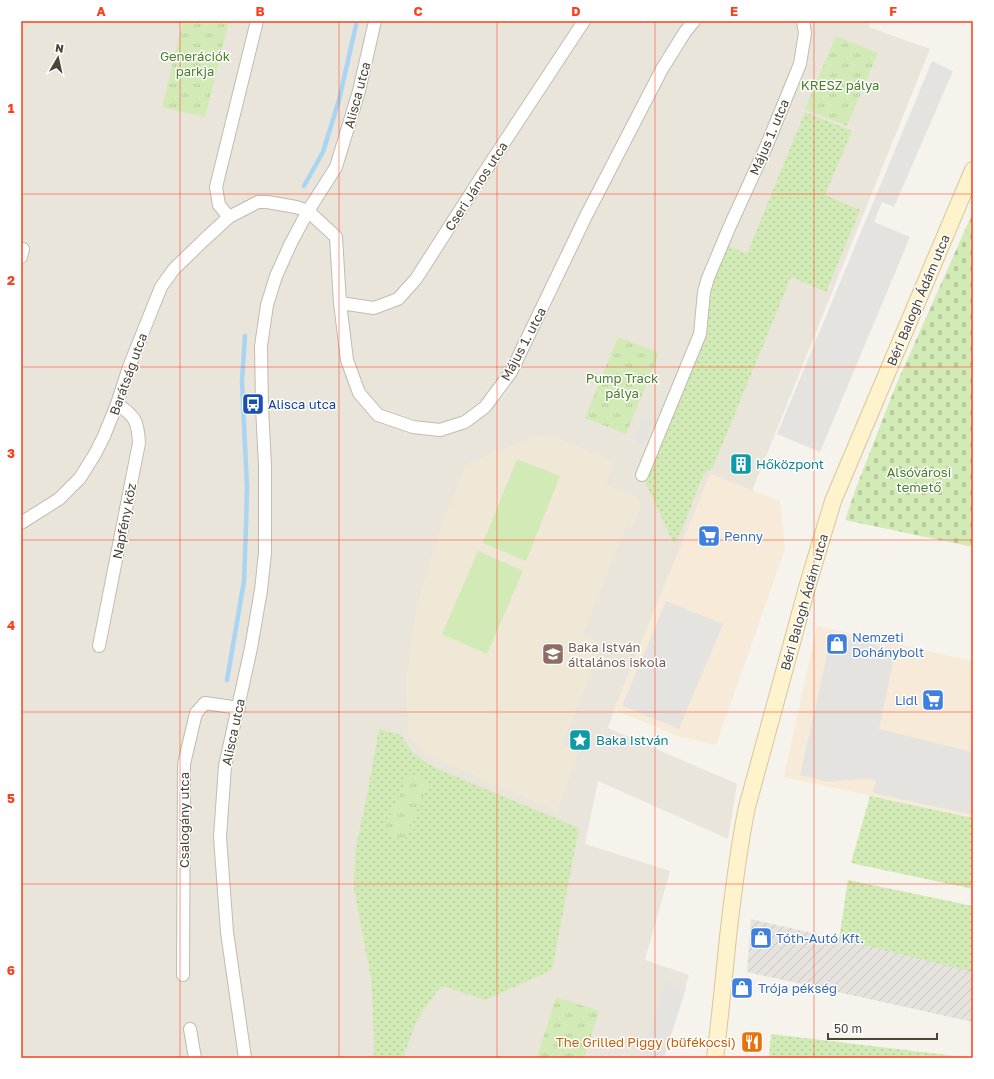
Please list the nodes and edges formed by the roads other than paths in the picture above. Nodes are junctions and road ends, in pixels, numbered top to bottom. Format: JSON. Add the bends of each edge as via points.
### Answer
{"nodes":[{"id":1,"x":257,"y":21,"type":"edge"},
{"id":2,"x":375,"y":21,"type":"edge"},
{"id":3,"x":584,"y":21,"type":"edge"},
{"id":4,"x":694,"y":21,"type":"edge"},
{"id":5,"x":803,"y":21,"type":"edge"},
{"id":6,"x":973,"y":170,"type":"edge"},
{"id":7,"x":308,"y":211,"type":"junction"},
{"id":8,"x":229,"y":217,"type":"junction"},
{"id":9,"x":340,"y":303,"type":"junction"},
{"id":10,"x":117,"y":404,"type":"junction"},
{"id":11,"x":642,"y":475,"type":"dead end"},
{"id":12,"x":21,"y":523,"type":"edge"},
{"id":13,"x":99,"y":646,"type":"dead end"},
{"id":14,"x":238,"y":708,"type":"junction"},
{"id":15,"x":183,"y":975,"type":"dead end"},
{"id":16,"x":190,"y":1029,"type":"dead end"},
{"id":17,"x":195,"y":1058,"type":"edge"},
{"id":18,"x":245,"y":1058,"type":"edge"},
{"id":19,"x":715,"y":1058,"type":"edge"}],
"edges":[{"from":1,"to":8,"type":"street","via":[[216,187],[219,205]]},
{"from":2,"to":7,"type":"street","name":"Alisca utca","via":[[359,91],[336,167]]},
{"from":3,"to":9,"type":"street","name":"Cseri János utca","via":[[416,279],[398,299],[374,308]]},
{"from":4,"to":9,"type":"street","name":"Május 1. utca","via":[[662,69],[586,216],[511,372],[485,407],[464,422],[440,430],[413,427],[378,415],[359,393],[347,360]]},
{"from":5,"to":11,"type":"street","name":"Május 1. utca","via":[[805,33],[800,64],[708,278],[700,334]]},
{"from":6,"to":19,"type":"street","name":"Béri Balogh Ádám utca","via":[[833,501],[808,584],[743,826],[732,899]]},
{"from":7,"to":8,"type":"street","name":"Barátság utca","via":[[258,202]]},
{"from":7,"to":9,"type":"street","name":"Május 1. utca","via":[[336,237]]},
{"from":7,"to":14,"type":"street","name":"Alisca utca","via":[[276,276],[267,305],[262,335],[265,552],[261,590]]},
{"from":8,"to":10,"type":"street","name":"Barátság utca","via":[[174,269],[161,287]]},
{"from":10,"to":12,"type":"street","name":"Barátság utca","via":[[96,454],[80,478],[59,499]]},
{"from":10,"to":13,"type":"street","name":"Napfény köz","via":[[128,411],[135,421],[139,443]]},
{"from":14,"to":15,"type":"street","name":"Csalogány utca","via":[[205,703],[196,713],[184,764]]},
{"from":14,"to":18,"type":"street","name":"Alisca utca","via":[[225,766],[220,837],[228,932]]},
{"from":16,"to":17,"type":"street"}]}
